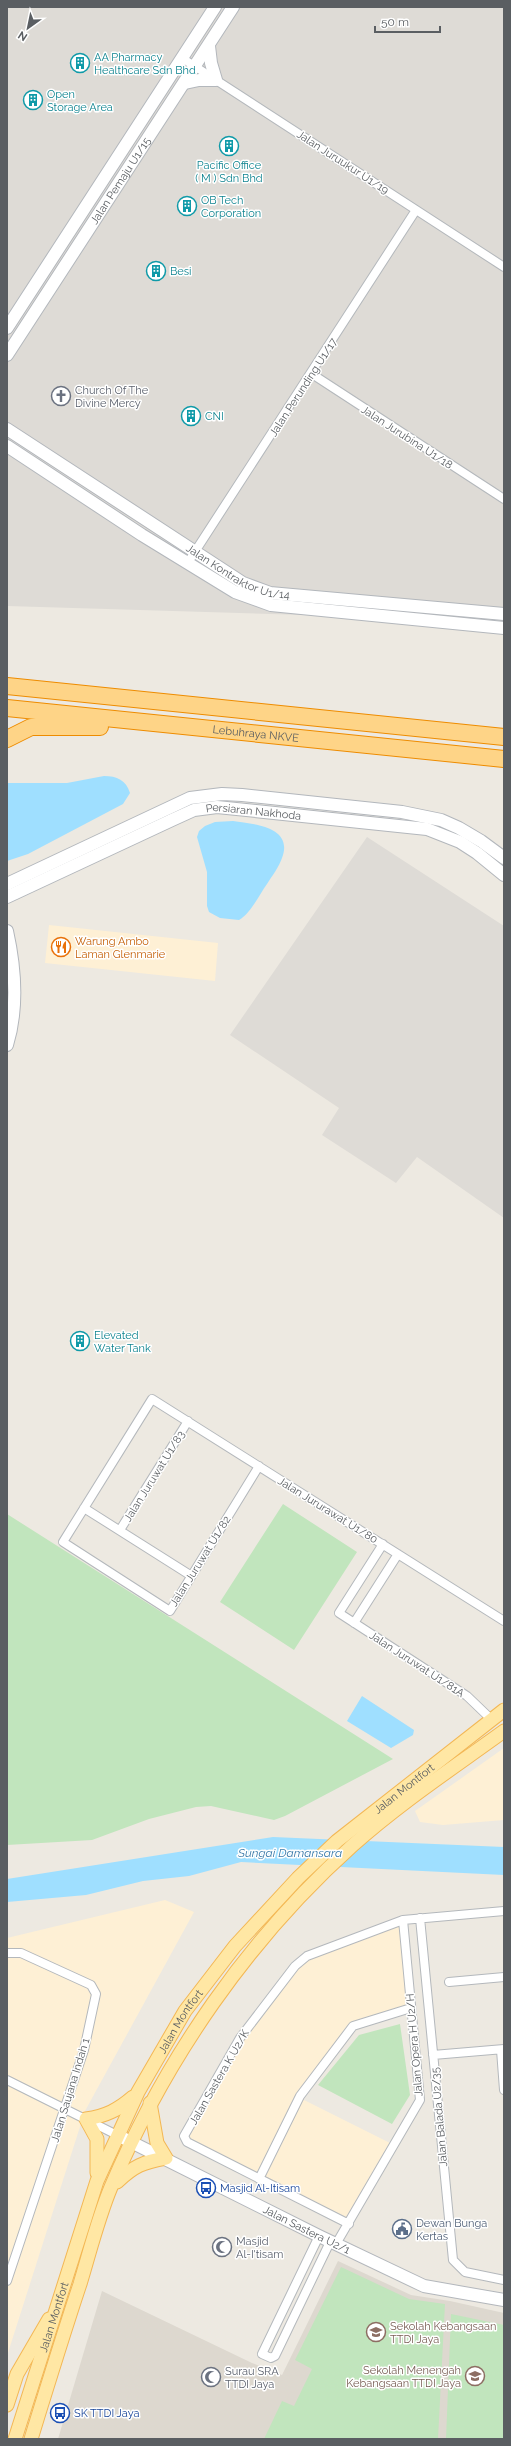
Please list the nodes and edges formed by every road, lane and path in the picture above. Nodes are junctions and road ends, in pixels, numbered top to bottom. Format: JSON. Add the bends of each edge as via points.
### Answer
{"nodes":[{"id":1,"x":215,"y":7,"type":"edge"},
{"id":2,"x":234,"y":7,"type":"edge"},
{"id":3,"x":209,"y":46,"type":"junction"},
{"id":4,"x":182,"y":58,"type":"junction"},
{"id":5,"x":195,"y":66,"type":"junction"},
{"id":6,"x":216,"y":80,"type":"junction"},
{"id":7,"x":184,"y":83,"type":"junction"},
{"id":8,"x":416,"y":210,"type":"junction"},
{"id":9,"x":504,"y":267,"type":"edge"},
{"id":10,"x":7,"y":328,"type":"edge"},
{"id":11,"x":7,"y":355,"type":"edge"},
{"id":12,"x":312,"y":374,"type":"junction"},
{"id":13,"x":7,"y":429,"type":"edge"},
{"id":14,"x":7,"y":446,"type":"edge"},
{"id":15,"x":504,"y":499,"type":"edge"},
{"id":16,"x":195,"y":552,"type":"junction"},
{"id":17,"x":187,"y":564,"type":"junction"},
{"id":18,"x":504,"y":614,"type":"edge"},
{"id":19,"x":504,"y":628,"type":"edge"},
{"id":20,"x":7,"y":686,"type":"edge"},
{"id":21,"x":7,"y":708,"type":"edge"},
{"id":22,"x":504,"y":737,"type":"edge"},
{"id":23,"x":305,"y":738,"type":"junction"},
{"id":24,"x":7,"y":739,"type":"edge"},
{"id":25,"x":504,"y":760,"type":"edge"},
{"id":26,"x":504,"y":858,"type":"edge"},
{"id":27,"x":504,"y":875,"type":"edge"},
{"id":28,"x":7,"y":884,"type":"edge"},
{"id":29,"x":7,"y":898,"type":"edge"},
{"id":30,"x":7,"y":931,"type":"edge"},
{"id":31,"x":7,"y":1045,"type":"edge"},
{"id":32,"x":188,"y":1421,"type":"junction"},
{"id":33,"x":259,"y":1466,"type":"junction"},
{"id":34,"x":84,"y":1508,"type":"junction"},
{"id":35,"x":120,"y":1530,"type":"junction"},
{"id":36,"x":383,"y":1544,"type":"junction"},
{"id":37,"x":398,"y":1554,"type":"junction"},
{"id":38,"x":190,"y":1575,"type":"junction"},
{"id":39,"x":504,"y":1621,"type":"edge"},
{"id":40,"x":354,"y":1623,"type":"junction"},
{"id":41,"x":504,"y":1710,"type":"edge"},
{"id":42,"x":492,"y":1720,"type":"junction"},
{"id":43,"x":504,"y":1731,"type":"edge"},
{"id":44,"x":504,"y":1911,"type":"edge"},
{"id":45,"x":420,"y":1918,"type":"junction"},
{"id":46,"x":403,"y":1920,"type":"junction"},
{"id":47,"x":7,"y":1953,"type":"edge"},
{"id":48,"x":504,"y":1977,"type":"edge"},
{"id":49,"x":449,"y":1982,"type":"dead end"},
{"id":50,"x":411,"y":2008,"type":"junction"},
{"id":51,"x":502,"y":2050,"type":"edge"},
{"id":52,"x":433,"y":2055,"type":"junction"},
{"id":53,"x":7,"y":2080,"type":"edge"},
{"id":54,"x":504,"y":2090,"type":"edge"},
{"id":55,"x":138,"y":2092,"type":"junction"},
{"id":56,"x":150,"y":2103,"type":"junction"},
{"id":57,"x":65,"y":2109,"type":"junction"},
{"id":58,"x":86,"y":2119,"type":"junction"},
{"id":59,"x":118,"y":2135,"type":"junction"},
{"id":60,"x":132,"y":2142,"type":"junction"},
{"id":61,"x":166,"y":2158,"type":"junction"},
{"id":62,"x":259,"y":2178,"type":"junction"},
{"id":63,"x":97,"y":2181,"type":"junction"},
{"id":64,"x":111,"y":2188,"type":"junction"},
{"id":65,"x":349,"y":2224,"type":"junction"},
{"id":66,"x":318,"y":2236,"type":"junction"},
{"id":67,"x":333,"y":2243,"type":"junction"},
{"id":68,"x":504,"y":2280,"type":"edge"},
{"id":69,"x":7,"y":2281,"type":"edge"},
{"id":70,"x":504,"y":2300,"type":"edge"},
{"id":71,"x":56,"y":2310,"type":"junction"},
{"id":72,"x":7,"y":2405,"type":"edge"},
{"id":73,"x":15,"y":2439,"type":"edge"},
{"id":74,"x":31,"y":2439,"type":"edge"}],
"edges":[{"from":1,"to":4,"type":"street","name":"Jalan Pemaju U1/15"},
{"from":2,"to":3,"type":"street","name":"Jalan Pemaju U1/15"},
{"from":3,"to":5,"type":"street","name":"Jalan Pemaju U1/15"},
{"from":3,"to":6,"type":"street"},
{"from":4,"to":5,"type":"street","name":"Jalan Juruukur U1/19"},
{"from":4,"to":10,"type":"street","name":"Jalan Pemaju U1/15"},
{"from":5,"to":6,"type":"street","name":"Jalan Juruukur U1/19"},
{"from":5,"to":7,"type":"street","name":"Jalan Pemaju U1/15"},
{"from":6,"to":7,"type":"street"},
{"from":6,"to":8,"type":"street","name":"Jalan Juruukur U1/19"},
{"from":7,"to":11,"type":"street","name":"Jalan Pemaju U1/15"},
{"from":8,"to":9,"type":"street","name":"Jalan Juruukur U1/19"},
{"from":8,"to":12,"type":"street","name":"Jalan Perunding U1/17"},
{"from":12,"to":15,"type":"street","name":"Jalan Jurubina U1/18"},
{"from":12,"to":16,"type":"street","name":"Jalan Perunding U1/17"},
{"from":13,"to":16,"type":"street","name":"Jalan Kontraktor U1/14"},
{"from":14,"to":17,"type":"street","name":"Jalan Kontraktor U1/14"},
{"from":16,"to":17,"type":"street","name":"Jalan Perunding U1/17"},
{"from":16,"to":18,"type":"street","name":"Jalan Kontraktor U1/14","via":[[243,583],[270,593]]},
{"from":17,"to":19,"type":"street","name":"Jalan Kontraktor U1/14","via":[[235,592],[271,605]]},
{"from":20,"to":22,"type":"highway","name":"Lebuhraya NKVE"},
{"from":21,"to":23,"type":"highway","name":"Lebuhraya NKVE"},
{"from":23,"to":24,"type":"highway","via":[[87,726],[31,727]]},
{"from":23,"to":25,"type":"highway","name":"Lebuhraya NKVE"},
{"from":26,"to":28,"type":"street","name":"Persiaran Nakhoda","via":[[482,841],[441,820],[402,812],[222,794],[190,798]]},
{"from":27,"to":29,"type":"street","name":"Persiaran Nakhoda","via":[[460,842],[427,829],[217,807],[194,810],[177,817]]},
{"from":30,"to":31,"type":"street","via":[[12,956],[14,1003]]},
{"from":32,"to":33,"type":"street","name":"Jalan Jururawat U1/80"},
{"from":32,"to":34,"type":"street","name":"Jalan Jururawat U1/80","via":[[152,1399]]},
{"from":32,"to":35,"type":"street","name":"Jalan Juruwat U1/83"},
{"from":33,"to":36,"type":"street","name":"Jalan Jururawat U1/80"},
{"from":33,"to":38,"type":"street","name":"Jalan Juruwat U1/82"},
{"from":34,"to":35,"type":"street"},
{"from":34,"to":38,"type":"street","name":"Jalan Juruwat U1/82","via":[[63,1542],[170,1610]]},
{"from":35,"to":38,"type":"street"},
{"from":36,"to":37,"type":"street","name":"Jalan Jururawat U1/80"},
{"from":36,"to":40,"type":"street","name":"Jalan Juruwat U1/81A","via":[[339,1613]]},
{"from":37,"to":39,"type":"street","name":"Jalan Jururawat U1/80"},
{"from":37,"to":40,"type":"street"},
{"from":40,"to":42,"type":"street","name":"Jalan Juruwat U1/81A","via":[[467,1696]]},
{"from":41,"to":42,"type":"main road","name":"Jalan Montfort"},
{"from":42,"to":55,"type":"main road","name":"Jalan Montfort","via":[[337,1841],[276,1901],[235,1946],[185,2011]]},
{"from":43,"to":56,"type":"main road","name":"Jalan Montfort","via":[[398,1808],[353,1845],[296,1903],[256,1947],[216,1999]]},
{"from":44,"to":45,"type":"street"},
{"from":45,"to":46,"type":"street"},
{"from":45,"to":52,"type":"street","name":"Jalan Balada U2/35"},
{"from":46,"to":50,"type":"street","name":"Jalan Opera H U2/H"},
{"from":46,"to":62,"type":"street","name":"Jalan Sastera K U2/K","via":[[317,1951],[295,1966],[240,2038],[184,2136],[187,2142]]},
{"from":47,"to":57,"type":"street","name":"Jalan Saujana Indah 1","via":[[21,1953],[91,1985],[96,1994],[84,2050]]},
{"from":48,"to":49,"type":"street"},
{"from":50,"to":62,"type":"street","via":[[353,2026],[300,2096]]},
{"from":50,"to":65,"type":"street","name":"Jalan Opera H U2/H","via":[[420,2100]]},
{"from":51,"to":52,"type":"street"},
{"from":51,"to":54,"type":"street"},
{"from":52,"to":68,"type":"street","name":"Jalan Balada U2/35","via":[[453,2260],[466,2272]]},
{"from":53,"to":57,"type":"street"},
{"from":55,"to":58,"type":"main road","via":[[106,2116]]},
{"from":55,"to":59,"type":"main road","name":"Jalan Montfort"},
{"from":56,"to":60,"type":"main road","name":"Jalan Montfort"},
{"from":56,"to":61,"type":"main road","via":[[157,2143]]},
{"from":57,"to":58,"type":"street"},
{"from":57,"to":69,"type":"street","name":"Jalan Saujana Indah 1"},
{"from":58,"to":59,"type":"street"},
{"from":58,"to":63,"type":"main road","via":[[97,2139]]},
{"from":59,"to":60,"type":"street","name":"Jalan Sastera U2/1"},
{"from":59,"to":63,"type":"main road","name":"Jalan Montfort"},
{"from":60,"to":61,"type":"street","name":"Jalan Sastera U2/1"},
{"from":60,"to":64,"type":"main road","name":"Jalan Montfort"},
{"from":61,"to":64,"type":"main road","via":[[145,2162],[131,2169]]},
{"from":61,"to":66,"type":"street","name":"Jalan Sastera U2/1"},
{"from":62,"to":65,"type":"street"},
{"from":63,"to":71,"type":"main road","name":"Jalan Montfort"},
{"from":64,"to":74,"type":"main road","name":"Jalan Montfort"},
{"from":65,"to":67,"type":"street","name":"Jalan Opera H U2/H"},
{"from":66,"to":67,"type":"street","name":"Jalan Sastera U2/1"},
{"from":66,"to":67,"type":"street","name":"Jalan Opera H U2/H","via":[[262,2354],[271,2358],[275,2356]]},
{"from":67,"to":70,"type":"street","name":"Jalan Sastera U2/1","via":[[424,2286]]},
{"from":71,"to":72,"type":"main road","via":[[38,2334],[17,2374]]},
{"from":71,"to":73,"type":"main road","name":"Jalan Montfort"}]}
